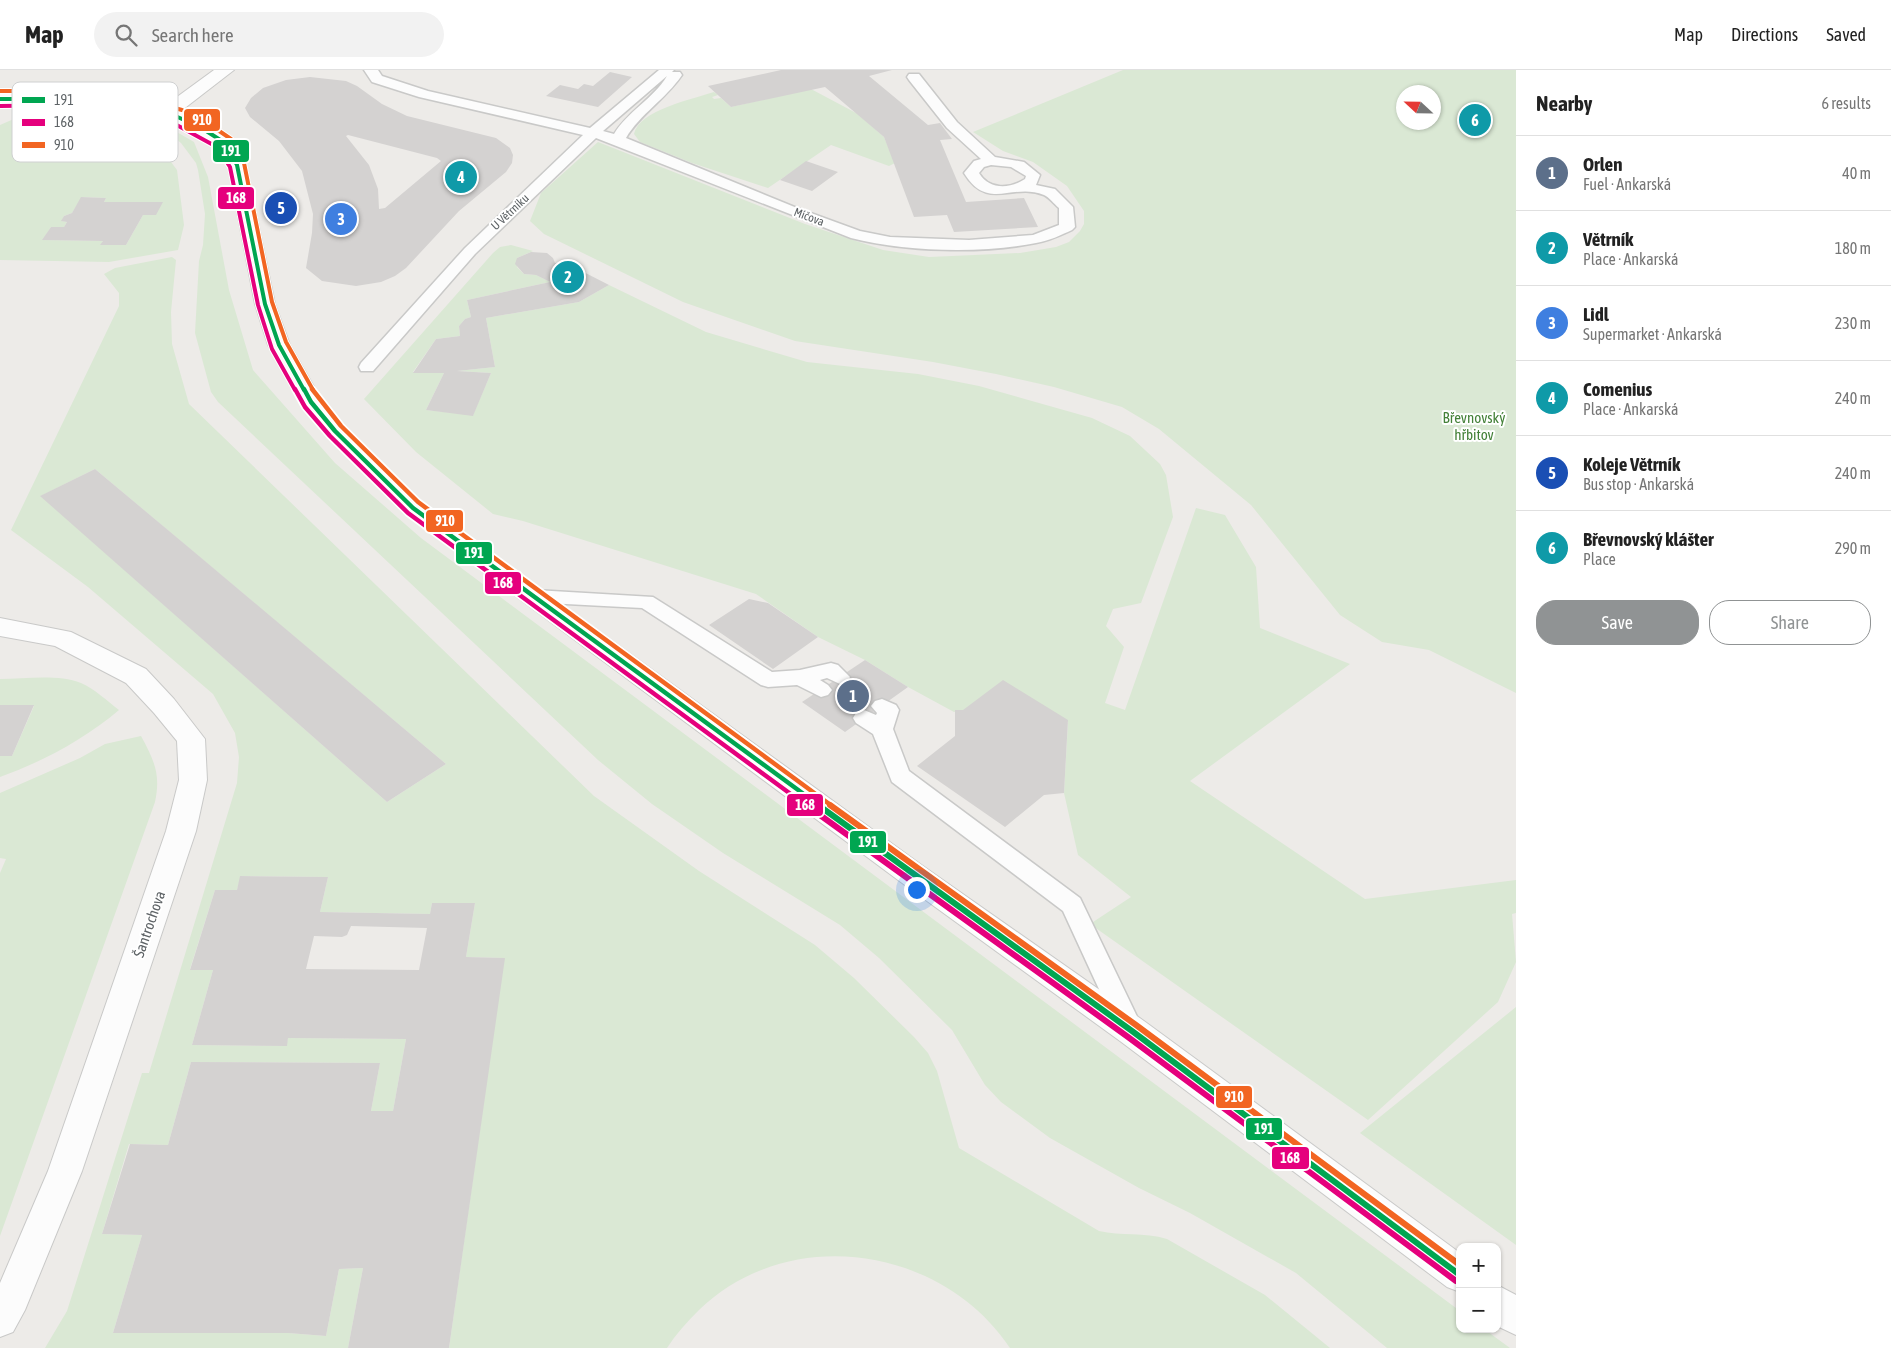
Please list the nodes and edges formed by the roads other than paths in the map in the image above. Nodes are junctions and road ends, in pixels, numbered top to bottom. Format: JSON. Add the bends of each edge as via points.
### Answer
{"nodes":[{"id":1,"x":225,"y":70,"type":"edge"},
{"id":2,"x":371,"y":70,"type":"edge"},
{"id":3,"x":667,"y":70,"type":"edge"},
{"id":4,"x":678,"y":70,"type":"edge"},
{"id":5,"x":914,"y":77,"type":"dead end"},
{"id":6,"x":178,"y":104,"type":"edge"},
{"id":7,"x":178,"y":115,"type":"edge"},
{"id":8,"x":594,"y":133,"type":"junction"},
{"id":9,"x":618,"y":140,"type":"junction"},
{"id":10,"x":992,"y":161,"type":"junction"},
{"id":11,"x":1025,"y":187,"type":"junction"},
{"id":12,"x":367,"y":367,"type":"dead end"},
{"id":13,"x":535,"y":597,"type":"junction"},
{"id":14,"x":0,"y":627,"type":"edge"},
{"id":15,"x":800,"y":677,"type":"junction"},
{"id":16,"x":840,"y":677,"type":"dead end"},
{"id":17,"x":820,"y":690,"type":"dead end"},
{"id":18,"x":876,"y":718,"type":"dead end"},
{"id":19,"x":1132,"y":1032,"type":"junction"},
{"id":20,"x":1456,"y":1272,"type":"edge"},
{"id":21,"x":1501,"y":1306,"type":"edge"},
{"id":22,"x":1516,"y":1316,"type":"edge"},
{"id":23,"x":0,"y":1318,"type":"edge"}],
"edges":[{"from":1,"to":6,"type":"street"},
{"from":2,"to":8,"type":"lane","name":"Míčova","via":[[377,79],[424,94]]},
{"from":3,"to":8,"type":"lane","name":"U Větrníku"},
{"from":4,"to":9,"type":"lane","via":[[668,88],[624,128]]},
{"from":5,"to":10,"type":"lane","via":[[952,125]]},
{"from":7,"to":13,"type":"street","via":[[228,145],[237,165],[265,304],[279,345],[311,402],[335,431],[413,508]]},
{"from":8,"to":9,"type":"lane","name":"Míčova"},
{"from":8,"to":12,"type":"lane","name":"U Větrníku","via":[[470,251]]},
{"from":9,"to":11,"type":"lane","name":"Míčova","via":[[856,235],[890,242],[969,244],[1035,239],[1067,228],[1066,207],[1050,192]]},
{"from":10,"to":11,"type":"lane","via":[[1026,167],[1033,175]]},
{"from":10,"to":11,"type":"lane","via":[[980,164],[971,172],[979,185],[994,190]]},
{"from":13,"to":15,"type":"lane","via":[[646,602],[768,680]]},
{"from":13,"to":19,"type":"street"},
{"from":14,"to":23,"type":"street","name":"Šantrochova","via":[[62,638],[136,676],[191,739],[193,780],[181,830],[65,1171],[12,1298]]},
{"from":15,"to":16,"type":"lane","via":[[830,670]]},
{"from":15,"to":17,"type":"lane"},
{"from":18,"to":19,"type":"lane","via":[[900,776],[1072,905]]},
{"from":19,"to":20,"type":"street"},
{"from":21,"to":22,"type":"street"}]}
